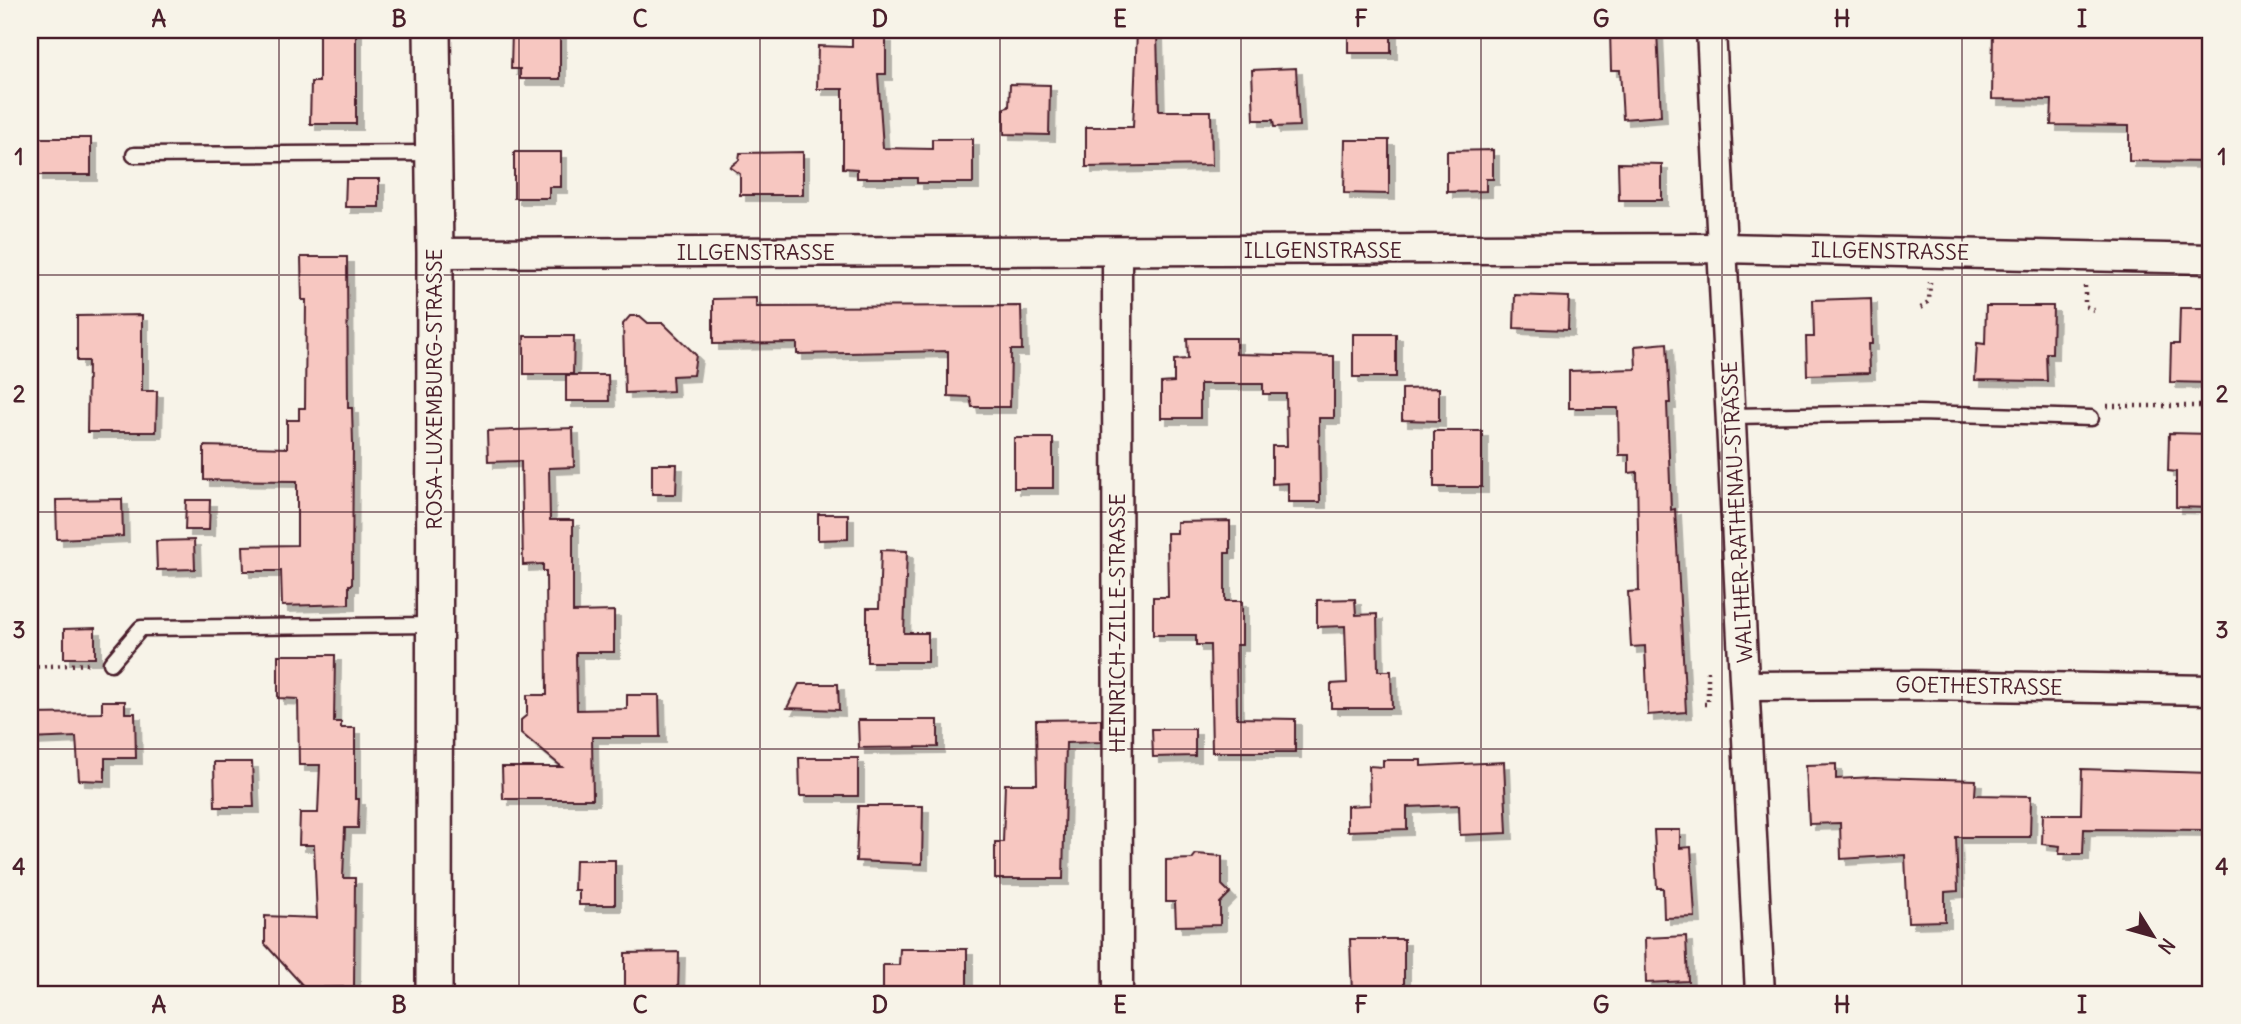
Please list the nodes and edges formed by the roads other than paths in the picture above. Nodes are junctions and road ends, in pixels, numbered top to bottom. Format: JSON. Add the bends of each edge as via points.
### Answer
{"nodes":[{"id":1,"x":432,"y":30,"type":"edge"},
{"id":2,"x":1711,"y":30,"type":"edge"},
{"id":3,"x":433,"y":153,"type":"junction"},
{"id":4,"x":134,"y":155,"type":"dead end"},
{"id":5,"x":1723,"y":248,"type":"junction"},
{"id":6,"x":1117,"y":251,"type":"junction"},
{"id":7,"x":435,"y":253,"type":"junction"},
{"id":8,"x":2211,"y":259,"type":"edge"},
{"id":9,"x":1732,"y":416,"type":"junction"},
{"id":10,"x":2091,"y":418,"type":"dead end"},
{"id":11,"x":433,"y":625,"type":"junction"},
{"id":12,"x":111,"y":663,"type":"road end"},
{"id":13,"x":1746,"y":686,"type":"junction"},
{"id":14,"x":2211,"y":690,"type":"edge"},
{"id":15,"x":434,"y":994,"type":"edge"},
{"id":16,"x":1118,"y":994,"type":"edge"},
{"id":17,"x":1760,"y":994,"type":"edge"}],
"edges":[{"from":1,"to":3,"type":"street","name":"ROSA-LUXEMBURG-STRASSE"},
{"from":2,"to":5,"type":"street","name":"WALTHER-RATHENAU-STRASSE"},
{"from":3,"to":4,"type":"lane"},
{"from":3,"to":7,"type":"street","name":"ROSA-LUXEMBURG-STRASSE"},
{"from":5,"to":6,"type":"street","name":"ILLGENSTRASSE"},
{"from":5,"to":8,"type":"street","name":"ILLGENSTRASSE"},
{"from":5,"to":9,"type":"street","name":"WALTHER-RATHENAU-STRASSE"},
{"from":6,"to":7,"type":"street","name":"ILLGENSTRASSE"},
{"from":6,"to":16,"type":"street","name":"HEINRICH-ZILLE-STRASSE"},
{"from":7,"to":11,"type":"street","name":"ROSA-LUXEMBURG-STRASSE"},
{"from":9,"to":10,"type":"lane","via":[[1919,413]]},
{"from":9,"to":13,"type":"street","name":"WALTHER-RATHENAU-STRASSE"},
{"from":11,"to":12,"type":"lane","via":[[141,628]]},
{"from":11,"to":15,"type":"street","name":"ROSA-LUXEMBURG-STRASSE"},
{"from":13,"to":14,"type":"street","name":"GOETHESTRASSE"},
{"from":13,"to":17,"type":"street","name":"WALTHER-RATHENAU-STRASSE"}]}
